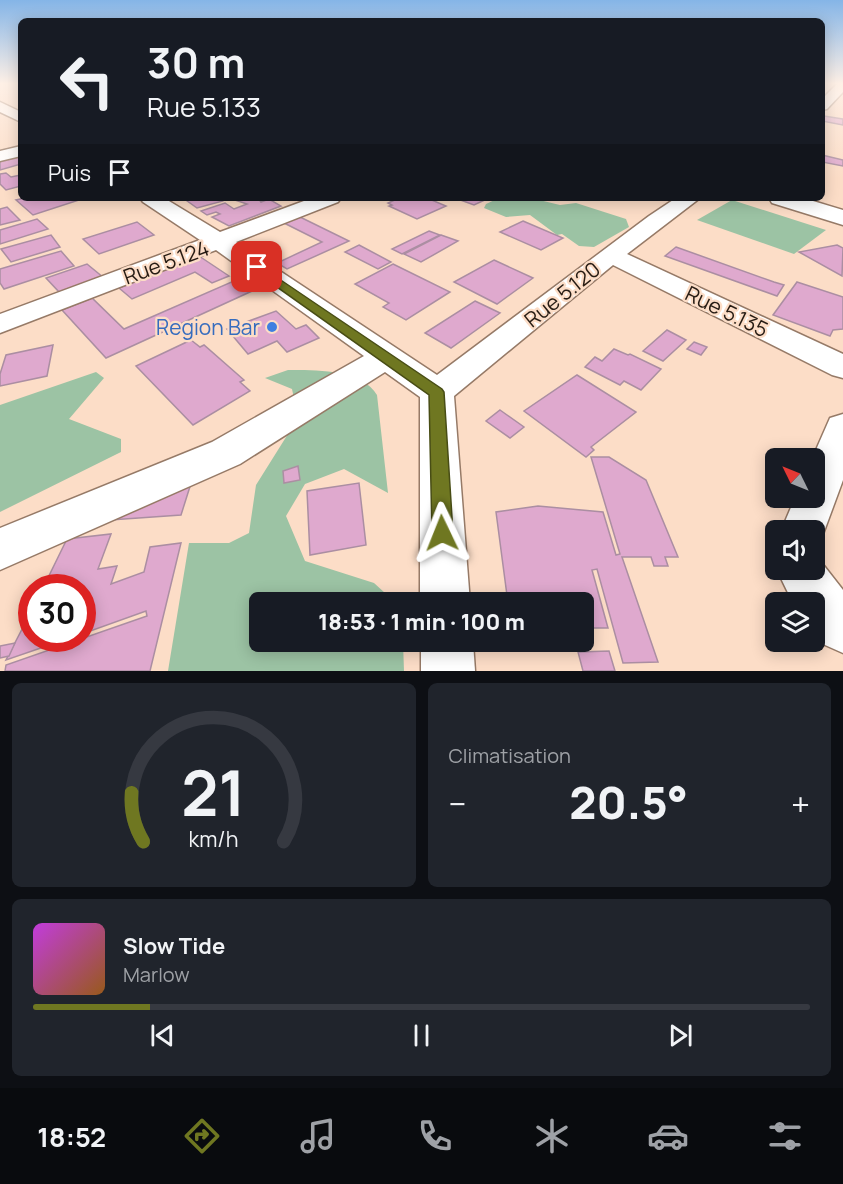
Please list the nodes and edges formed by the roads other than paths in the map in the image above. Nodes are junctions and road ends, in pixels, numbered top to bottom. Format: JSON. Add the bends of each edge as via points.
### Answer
{"nodes":[{"id":1,"x":18,"y":152,"type":"edge"},
{"id":2,"x":0,"y":156,"type":"edge"},
{"id":3,"x":155,"y":201,"type":"edge"},
{"id":4,"x":323,"y":201,"type":"edge"},
{"id":5,"x":686,"y":201,"type":"edge"},
{"id":6,"x":789,"y":201,"type":"edge"},
{"id":7,"x":843,"y":218,"type":"edge"},
{"id":8,"x":220,"y":242,"type":"junction"},
{"id":9,"x":610,"y":255,"type":"junction"},
{"id":10,"x":0,"y":324,"type":"edge"},
{"id":11,"x":385,"y":358,"type":"junction"},
{"id":12,"x":843,"y":367,"type":"edge"},
{"id":13,"x":437,"y":392,"type":"junction"},
{"id":14,"x":843,"y":428,"type":"edge"},
{"id":15,"x":807,"y":520,"type":"edge"},
{"id":16,"x":0,"y":549,"type":"edge"},
{"id":17,"x":806,"y":580,"type":"edge"},
{"id":18,"x":446,"y":592,"type":"edge"},
{"id":19,"x":843,"y":627,"type":"edge"},
{"id":20,"x":447,"y":652,"type":"edge"},
{"id":21,"x":448,"y":671,"type":"edge"}],
"edges":[{"from":1,"to":2,"type":"street"},
{"from":3,"to":8,"type":"street"},
{"from":4,"to":8,"type":"street","name":"Rue 5.124"},
{"from":5,"to":9,"type":"street","name":"Rue 5.120"},
{"from":6,"to":7,"type":"street"},
{"from":8,"to":10,"type":"street","name":"Rue 5.124"},
{"from":8,"to":11,"type":"street"},
{"from":9,"to":12,"type":"street","name":"Rue 5.135"},
{"from":9,"to":13,"type":"street","name":"Rue 5.120"},
{"from":11,"to":13,"type":"street"},
{"from":11,"to":16,"type":"street","via":[[226,453]]},
{"from":13,"to":18,"type":"street"},
{"from":14,"to":15,"type":"street"},
{"from":17,"to":19,"type":"street"},
{"from":20,"to":21,"type":"street"}]}
